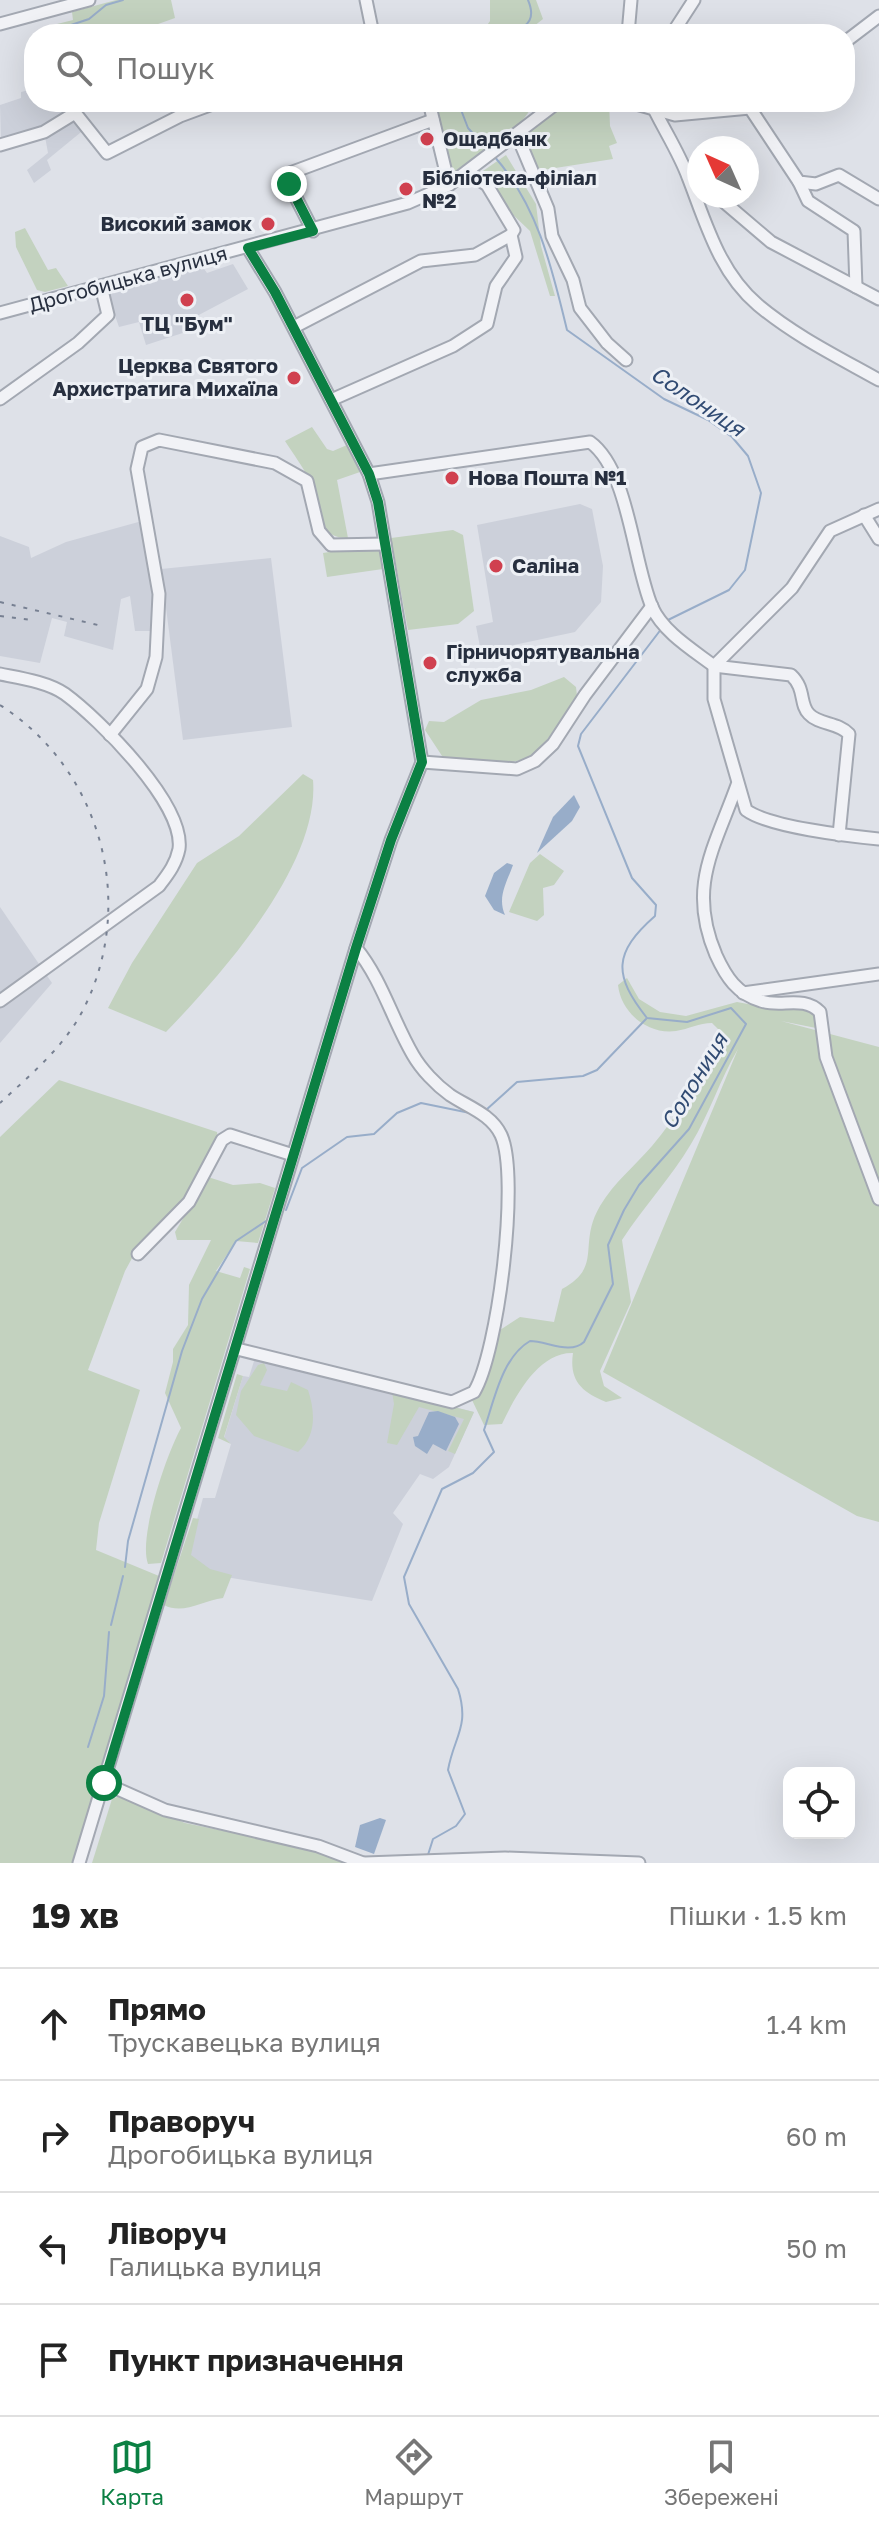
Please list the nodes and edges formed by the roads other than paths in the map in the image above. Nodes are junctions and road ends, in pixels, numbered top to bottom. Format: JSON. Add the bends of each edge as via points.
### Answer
{"nodes":[{"id":1,"x":89,"y":0,"type":"edge"},
{"id":2,"x":366,"y":0,"type":"edge"},
{"id":3,"x":631,"y":0,"type":"edge"},
{"id":4,"x":694,"y":0,"type":"edge"},
{"id":5,"x":879,"y":16,"type":"edge"},
{"id":6,"x":0,"y":24,"type":"edge"},
{"id":7,"x":371,"y":24,"type":"edge"},
{"id":8,"x":629,"y":24,"type":"edge"},
{"id":9,"x":678,"y":24,"type":"edge"},
{"id":10,"x":855,"y":34,"type":"edge"},
{"id":11,"x":191,"y":112,"type":"edge"},
{"id":12,"x":431,"y":112,"type":"edge"},
{"id":13,"x":546,"y":112,"type":"edge"},
{"id":14,"x":656,"y":112,"type":"edge"},
{"id":15,"x":666,"y":112,"type":"edge"},
{"id":16,"x":716,"y":112,"type":"edge"},
{"id":17,"x":759,"y":112,"type":"edge"},
{"id":18,"x":75,"y":113,"type":"joint"},
{"id":19,"x":433,"y":120,"type":"junction"},
{"id":20,"x":517,"y":135,"type":"junction"},
{"id":21,"x":0,"y":145,"type":"edge"},
{"id":22,"x":687,"y":167,"type":"edge"},
{"id":23,"x":472,"y":168,"type":"junction"},
{"id":24,"x":799,"y":182,"type":"junction"},
{"id":25,"x":449,"y":185,"type":"junction"},
{"id":26,"x":879,"y":199,"type":"edge"},
{"id":27,"x":700,"y":208,"type":"edge"},
{"id":28,"x":731,"y":208,"type":"edge"},
{"id":29,"x":313,"y":231,"type":"junction"},
{"id":30,"x":511,"y":235,"type":"junction"},
{"id":31,"x":248,"y":248,"type":"junction"},
{"id":32,"x":101,"y":286,"type":"junction"},
{"id":33,"x":856,"y":287,"type":"junction"},
{"id":34,"x":879,"y":299,"type":"edge"},
{"id":35,"x":2,"y":314,"type":"edge"},
{"id":36,"x":294,"y":327,"type":"junction"},
{"id":37,"x":626,"y":360,"type":"dead end"},
{"id":38,"x":879,"y":380,"type":"edge"},
{"id":39,"x":0,"y":399,"type":"edge"},
{"id":40,"x":331,"y":400,"type":"junction"},
{"id":41,"x":369,"y":474,"type":"junction"},
{"id":42,"x":879,"y":509,"type":"edge"},
{"id":43,"x":864,"y":515,"type":"junction"},
{"id":44,"x":879,"y":539,"type":"edge"},
{"id":45,"x":385,"y":544,"type":"junction"},
{"id":46,"x":652,"y":606,"type":"junction"},
{"id":47,"x":714,"y":666,"type":"junction"},
{"id":48,"x":0,"y":674,"type":"edge"},
{"id":49,"x":110,"y":735,"type":"junction"},
{"id":50,"x":422,"y":762,"type":"junction"},
{"id":51,"x":737,"y":785,"type":"junction"},
{"id":52,"x":839,"y":835,"type":"junction"},
{"id":53,"x":879,"y":839,"type":"edge"},
{"id":54,"x":356,"y":948,"type":"junction"},
{"id":55,"x":879,"y":974,"type":"edge"},
{"id":56,"x":742,"y":993,"type":"junction"},
{"id":57,"x":0,"y":1001,"type":"edge"},
{"id":58,"x":293,"y":1155,"type":"junction"},
{"id":59,"x":879,"y":1199,"type":"edge"},
{"id":60,"x":138,"y":1254,"type":"dead end"},
{"id":61,"x":237,"y":1349,"type":"junction"},
{"id":62,"x":104,"y":1783,"type":"junction"},
{"id":63,"x":79,"y":1863,"type":"edge"},
{"id":64,"x":364,"y":1863,"type":"edge"},
{"id":65,"x":426,"y":1863,"type":"edge"},
{"id":66,"x":639,"y":1863,"type":"edge"}],
"edges":[{"from":1,"to":6,"type":"street"},
{"from":2,"to":7,"type":"street"},
{"from":3,"to":8,"type":"street"},
{"from":4,"to":9,"type":"street"},
{"from":5,"to":10,"type":"street"},
{"from":11,"to":18,"type":"street","via":[[107,153]]},
{"from":12,"to":19,"type":"street"},
{"from":13,"to":20,"type":"street","name":"Дрогобицька вулиця"},
{"from":14,"to":22,"type":"street"},
{"from":15,"to":16,"type":"street"},
{"from":17,"to":24,"type":"street"},
{"from":18,"to":21,"type":"street","via":[[44,132]]},
{"from":19,"to":25,"type":"street"},
{"from":19,"to":29,"type":"street","via":[[290,173],[287,180]]},
{"from":20,"to":23,"type":"street","name":"Дрогобицька вулиця"},
{"from":20,"to":37,"type":"street","via":[[580,308]]},
{"from":23,"to":25,"type":"street","name":"Дрогобицька вулиця"},
{"from":23,"to":30,"type":"street","via":[[514,230]]},
{"from":24,"to":26,"type":"street","via":[[816,184],[839,175]]},
{"from":24,"to":33,"type":"street","via":[[808,201],[854,231]]},
{"from":25,"to":29,"type":"street","name":"Дрогобицька вулиця"},
{"from":27,"to":38,"type":"street","via":[[703,224],[758,305]]},
{"from":28,"to":33,"type":"street","via":[[771,242]]},
{"from":29,"to":31,"type":"street","name":"Дрогобицька вулиця"},
{"from":30,"to":36,"type":"street","via":[[475,255],[421,261]]},
{"from":30,"to":40,"type":"street","via":[[516,257],[496,286],[487,324],[453,346]]},
{"from":31,"to":32,"type":"street","name":"Дрогобицька вулиця"},
{"from":31,"to":36,"type":"street"},
{"from":32,"to":35,"type":"street","name":"Дрогобицька вулиця"},
{"from":32,"to":39,"type":"street","via":[[108,315]]},
{"from":33,"to":34,"type":"street"},
{"from":36,"to":40,"type":"street"},
{"from":40,"to":41,"type":"street"},
{"from":41,"to":45,"type":"street"},
{"from":41,"to":46,"type":"street","via":[[590,442],[605,456],[615,482]]},
{"from":42,"to":43,"type":"street"},
{"from":43,"to":44,"type":"street"},
{"from":43,"to":47,"type":"street","via":[[830,531],[792,588]]},
{"from":45,"to":49,"type":"street","via":[[331,545],[319,531],[307,481],[275,463],[159,440],[142,447],[137,469],[159,594],[156,657],[147,689]]},
{"from":45,"to":50,"type":"street"},
{"from":46,"to":47,"type":"street","via":[[677,636]]},
{"from":46,"to":50,"type":"street","via":[[553,744],[535,761],[506,769]]},
{"from":47,"to":51,"type":"street","via":[[714,699]]},
{"from":47,"to":52,"type":"street","via":[[791,675],[804,692],[811,716],[849,734]]},
{"from":48,"to":49,"type":"street","via":[[63,693]]},
{"from":49,"to":57,"type":"street","via":[[163,797],[179,846],[173,869],[132,908]]},
{"from":50,"to":54,"type":"street"},
{"from":51,"to":52,"type":"street","via":[[749,813]]},
{"from":51,"to":56,"type":"street","via":[[704,877],[701,901],[702,918],[723,971]]},
{"from":52,"to":53,"type":"street"},
{"from":54,"to":58,"type":"street"},
{"from":54,"to":61,"type":"street","via":[[374,970],[419,1064],[447,1093],[490,1119],[502,1136],[509,1194],[491,1349],[474,1392],[452,1402]]},
{"from":55,"to":56,"type":"street"},
{"from":56,"to":59,"type":"street","via":[[763,1002],[808,1003],[820,1012],[826,1057]]},
{"from":58,"to":60,"type":"street","via":[[230,1135],[222,1140],[189,1202]]},
{"from":58,"to":61,"type":"street"},
{"from":61,"to":62,"type":"street"},
{"from":62,"to":63,"type":"street"},
{"from":62,"to":64,"type":"street","via":[[165,1810],[318,1846]]},
{"from":64,"to":65,"type":"street"},
{"from":65,"to":66,"type":"street","via":[[505,1858]]}]}
